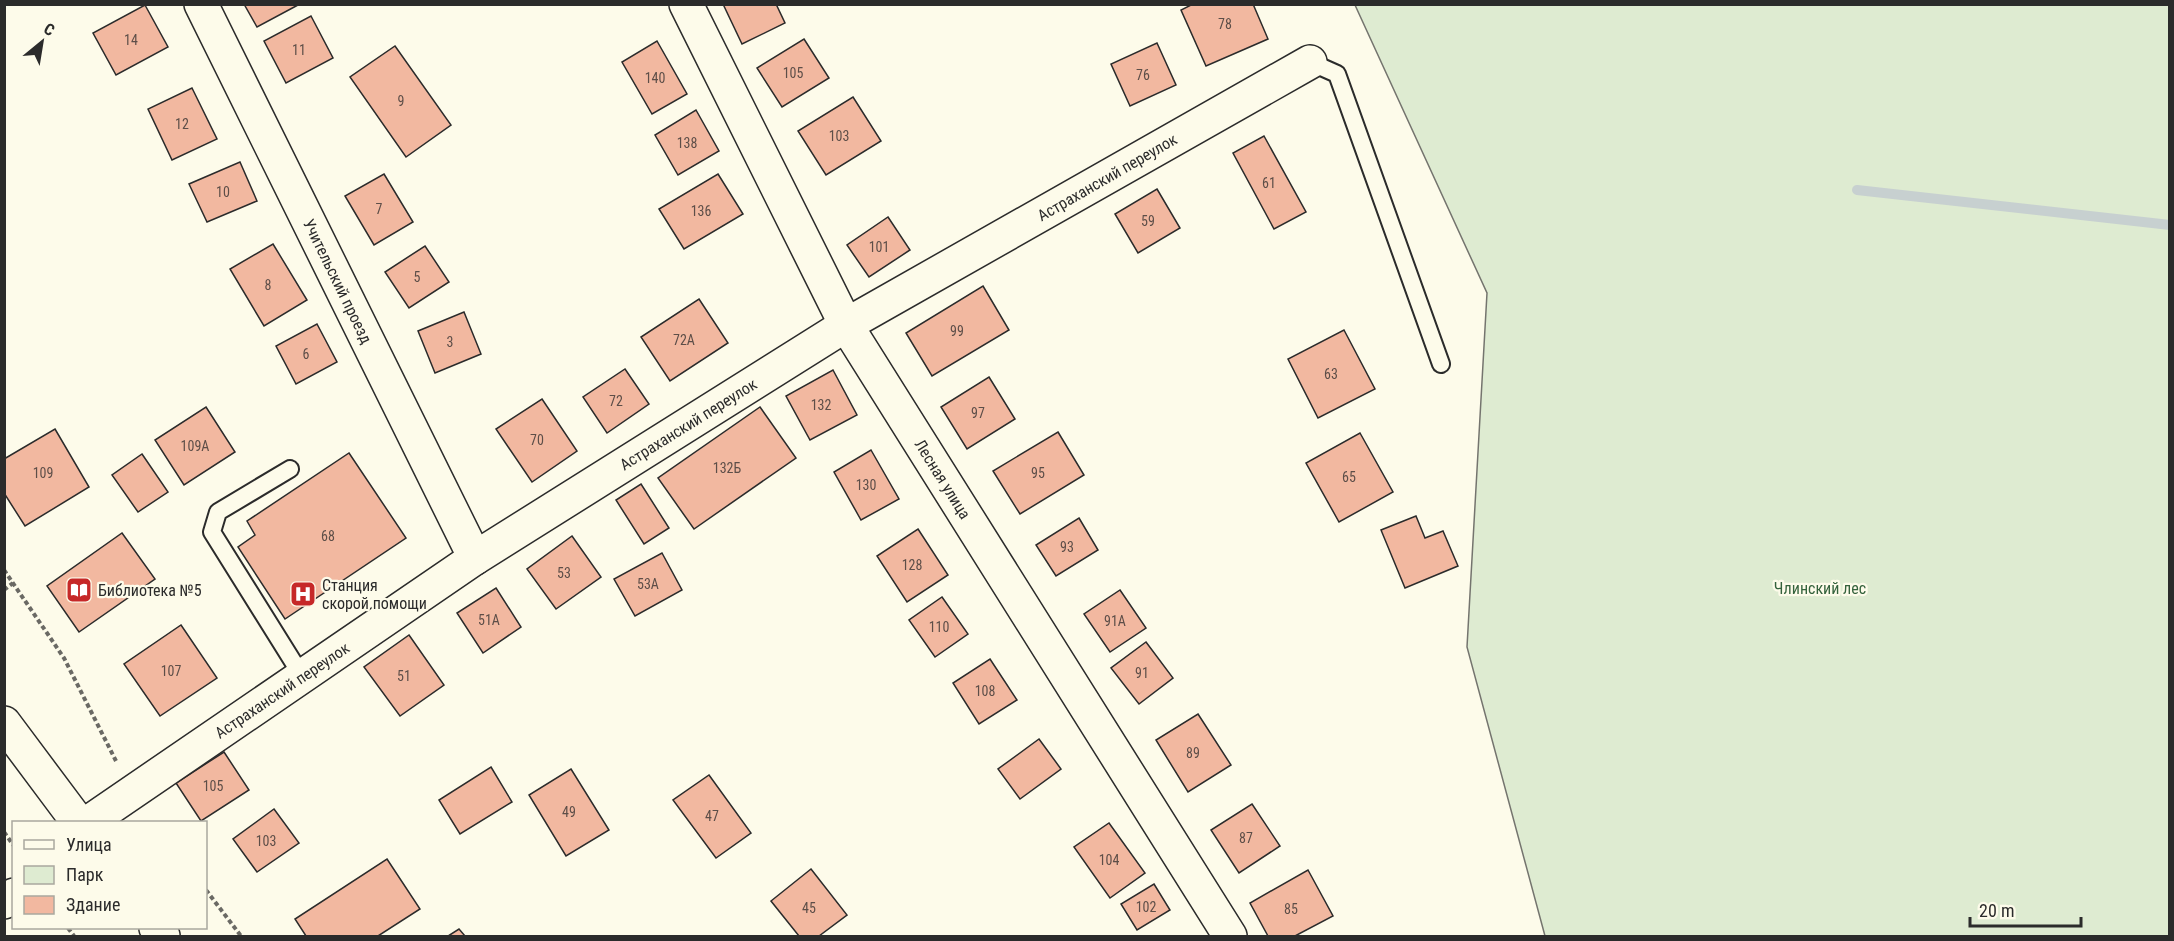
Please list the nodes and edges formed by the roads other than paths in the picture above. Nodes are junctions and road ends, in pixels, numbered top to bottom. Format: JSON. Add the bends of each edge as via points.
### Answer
{"nodes":[{"id":1,"x":201,"y":4,"type":"edge"},
{"id":2,"x":687,"y":4,"type":"edge"},
{"id":3,"x":1310,"y":62,"type":"joint"},
{"id":4,"x":846,"y":325,"type":"junction"},
{"id":5,"x":1441,"y":364,"type":"dead end"},
{"id":6,"x":290,"y":469,"type":"dead end"},
{"id":7,"x":475,"y":558,"type":"junction"},
{"id":8,"x":302,"y":676,"type":"junction"},
{"id":9,"x":4,"y":723,"type":"edge"},
{"id":10,"x":77,"y":821,"type":"edge"},
{"id":11,"x":90,"y":821,"type":"edge"},
{"id":12,"x":1230,"y":936,"type":"edge"}],
"edges":[{"from":1,"to":7,"type":"street","name":"Учительский проезд"},
{"from":2,"to":4,"type":"street","name":"Лесная улица"},
{"from":3,"to":4,"type":"street","name":"Астраханский переулок"},
{"from":3,"to":5,"type":"lane","via":[[1337,74]]},
{"from":4,"to":7,"type":"street","name":"Астраханский переулок"},
{"from":4,"to":12,"type":"street","name":"Лесная улица"},
{"from":6,"to":8,"type":"lane","via":[[218,513],[212,532]]},
{"from":7,"to":8,"type":"street","name":"Астраханский переулок"},
{"from":8,"to":11,"type":"street","name":"Астраханский переулок"},
{"from":9,"to":10,"type":"street"}]}
